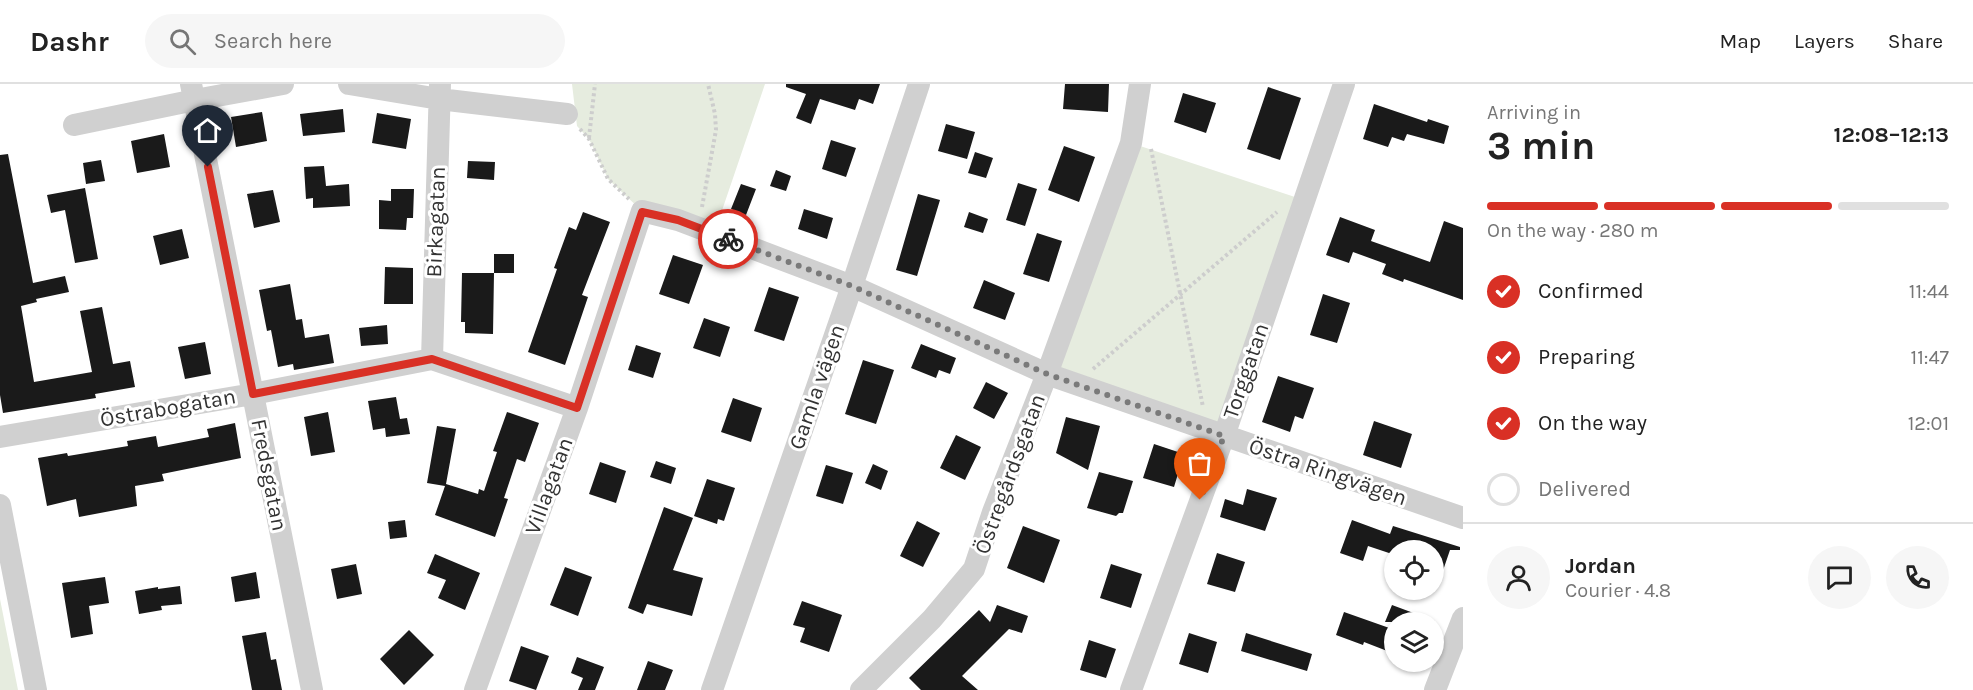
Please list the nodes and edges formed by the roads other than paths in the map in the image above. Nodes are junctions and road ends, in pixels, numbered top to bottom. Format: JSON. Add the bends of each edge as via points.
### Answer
{"nodes":[{"id":1,"x":284,"y":84,"type":"edge"},
{"id":2,"x":349,"y":84,"type":"edge"},
{"id":3,"x":919,"y":84,"type":"edge"},
{"id":4,"x":1140,"y":84,"type":"edge"},
{"id":5,"x":1344,"y":84,"type":"edge"},
{"id":6,"x":193,"y":92,"type":"edge"},
{"id":7,"x":439,"y":92,"type":"edge"},
{"id":8,"x":567,"y":114,"type":"road end"},
{"id":9,"x":74,"y":125,"type":"dead end"},
{"id":10,"x":642,"y":212,"type":"joint"},
{"id":11,"x":852,"y":286,"type":"junction"},
{"id":12,"x":432,"y":359,"type":"junction"},
{"id":13,"x":1047,"y":374,"type":"junction"},
{"id":14,"x":253,"y":394,"type":"junction"},
{"id":15,"x":577,"y":408,"type":"junction"},
{"id":16,"x":1216,"y":434,"type":"junction"},
{"id":17,"x":0,"y":437,"type":"edge"},
{"id":18,"x":0,"y":505,"type":"edge"},
{"id":19,"x":1463,"y":518,"type":"edge"},
{"id":20,"x":1463,"y":618,"type":"edge"},
{"id":21,"x":36,"y":690,"type":"edge"},
{"id":22,"x":312,"y":690,"type":"edge"},
{"id":23,"x":475,"y":690,"type":"edge"},
{"id":24,"x":712,"y":690,"type":"edge"},
{"id":25,"x":861,"y":690,"type":"edge"},
{"id":26,"x":1131,"y":690,"type":"edge"},
{"id":27,"x":1435,"y":690,"type":"edge"}],
"edges":[{"from":1,"to":6,"type":"street"},
{"from":2,"to":7,"type":"street"},
{"from":3,"to":11,"type":"street","name":"Gamla vägen"},
{"from":4,"to":13,"type":"street","name":"Östregårdsgatan","via":[[1131,143]]},
{"from":5,"to":16,"type":"street","name":"Torggatan"},
{"from":6,"to":9,"type":"street"},
{"from":6,"to":14,"type":"street","name":"Fredsgatan"},
{"from":7,"to":8,"type":"street"},
{"from":7,"to":12,"type":"street","name":"Birkagatan"},
{"from":10,"to":11,"type":"street","name":"Östra Ringvägen","via":[[678,220]]},
{"from":10,"to":15,"type":"street","name":"Villagatan"},
{"from":11,"to":13,"type":"street","name":"Östra Ringvägen"},
{"from":11,"to":24,"type":"street","name":"Gamla vägen"},
{"from":12,"to":14,"type":"street","name":"Östrabogatan"},
{"from":12,"to":15,"type":"street","name":"Östrabogatan"},
{"from":13,"to":16,"type":"street","name":"Östra Ringvägen"},
{"from":13,"to":25,"type":"street","name":"Östregårdsgatan","via":[[974,569],[932,619]]},
{"from":14,"to":17,"type":"street","name":"Östrabogatan"},
{"from":14,"to":22,"type":"street","name":"Fredsgatan"},
{"from":15,"to":23,"type":"street","name":"Villagatan"},
{"from":16,"to":19,"type":"street","name":"Östra Ringvägen"},
{"from":16,"to":26,"type":"street","name":"Torggatan"},
{"from":18,"to":21,"type":"street"},
{"from":20,"to":27,"type":"street"}]}
